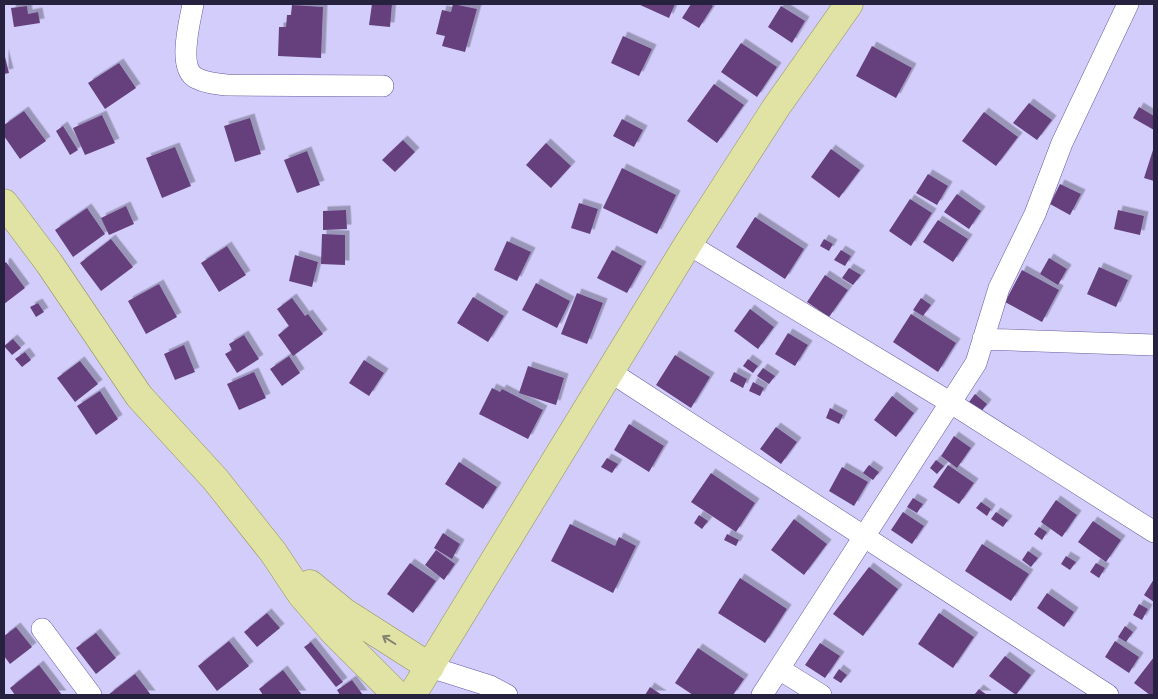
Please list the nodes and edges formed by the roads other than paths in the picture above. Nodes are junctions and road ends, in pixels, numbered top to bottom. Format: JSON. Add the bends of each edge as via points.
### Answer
{"nodes":[{"id":1,"x":193,"y":4,"type":"edge"},
{"id":2,"x":849,"y":4,"type":"edge"},
{"id":3,"x":1128,"y":4,"type":"edge"},
{"id":4,"x":383,"y":86,"type":"dead end"},
{"id":5,"x":4,"y":203,"type":"edge"},
{"id":6,"x":688,"y":244,"type":"junction"},
{"id":7,"x":984,"y":339,"type":"junction"},
{"id":8,"x":1154,"y":345,"type":"edge"},
{"id":9,"x":609,"y":371,"type":"junction"},
{"id":10,"x":951,"y":403,"type":"junction"},
{"id":11,"x":1154,"y":532,"type":"edge"},
{"id":12,"x":865,"y":537,"type":"junction"},
{"id":13,"x":274,"y":552,"type":"junction"},
{"id":14,"x":42,"y":629,"type":"dead end"},
{"id":15,"x":430,"y":666,"type":"junction"},
{"id":16,"x":779,"y":669,"type":"junction"},
{"id":17,"x":91,"y":695,"type":"edge"},
{"id":18,"x":397,"y":695,"type":"edge"},
{"id":19,"x":412,"y":695,"type":"edge"},
{"id":20,"x":507,"y":695,"type":"edge"},
{"id":21,"x":762,"y":695,"type":"edge"},
{"id":22,"x":821,"y":695,"type":"edge"},
{"id":23,"x":1108,"y":695,"type":"edge"}],
"edges":[{"from":1,"to":4,"type":"street","via":[[186,53],[194,78],[227,85]]},
{"from":2,"to":6,"type":"main road","via":[[777,106]]},
{"from":3,"to":7,"type":"street","via":[[1062,143],[1035,214],[998,288]]},
{"from":5,"to":13,"type":"main road","via":[[139,396],[215,479]]},
{"from":6,"to":9,"type":"main road"},
{"from":6,"to":10,"type":"street"},
{"from":7,"to":8,"type":"street"},
{"from":7,"to":10,"type":"street","via":[[976,362]]},
{"from":9,"to":12,"type":"street"},
{"from":9,"to":15,"type":"main road"},
{"from":10,"to":11,"type":"street"},
{"from":10,"to":12,"type":"street"},
{"from":12,"to":16,"type":"street"},
{"from":12,"to":23,"type":"street"},
{"from":15,"to":13,"type":"main road","one_way":true,"via":[[344,612]]},
{"from":13,"to":18,"type":"main road","via":[[301,594]]},
{"from":14,"to":17,"type":"street"},
{"from":15,"to":19,"type":"main road"},
{"from":15,"to":20,"type":"street"},
{"from":16,"to":21,"type":"street"},
{"from":16,"to":22,"type":"street"}]}
